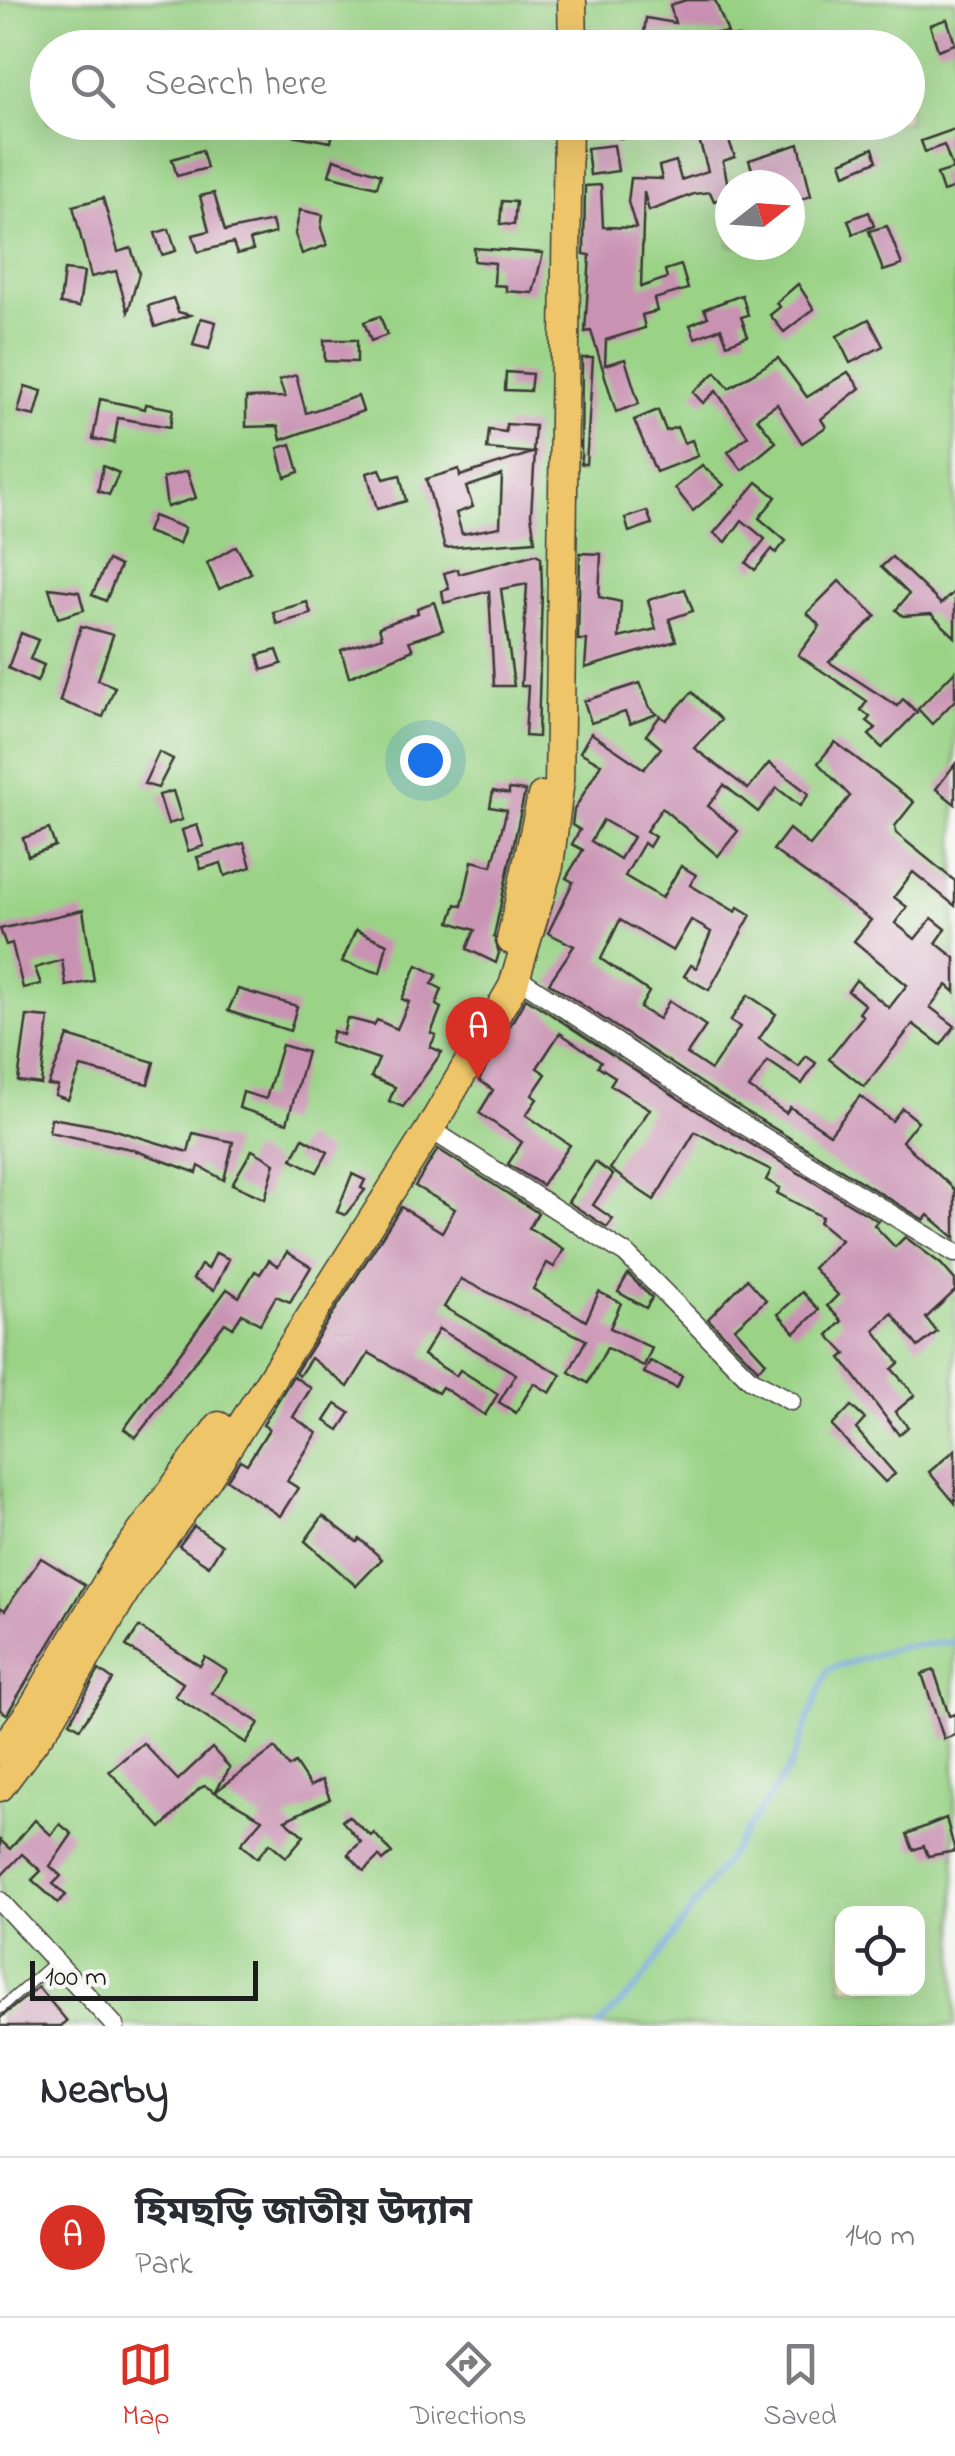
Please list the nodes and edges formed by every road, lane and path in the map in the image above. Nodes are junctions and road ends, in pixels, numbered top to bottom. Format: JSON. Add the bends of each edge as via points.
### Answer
{"nodes":[{"id":1,"x":572,"y":0,"type":"edge"},
{"id":2,"x":571,"y":30,"type":"edge"},
{"id":3,"x":550,"y":140,"type":"edge"},
{"id":4,"x":568,"y":140,"type":"edge"},
{"id":5,"x":517,"y":977,"type":"junction"},
{"id":6,"x":430,"y":1129,"type":"junction"},
{"id":7,"x":955,"y":1253,"type":"edge"},
{"id":8,"x":790,"y":1401,"type":"dead end"},
{"id":9,"x":0,"y":1752,"type":"edge"},
{"id":10,"x":0,"y":1787,"type":"edge"},
{"id":11,"x":0,"y":1902,"type":"edge"},
{"id":12,"x":56,"y":1959,"type":"junction"},
{"id":13,"x":0,"y":2009,"type":"edge"},
{"id":14,"x":115,"y":2026,"type":"edge"}],
"edges":[{"from":1,"to":2,"type":"main road"},
{"from":3,"to":9,"type":"main road","via":[[544,787],[507,960],[413,1125]]},
{"from":4,"to":5,"type":"main road","via":[[559,788],[549,866]]},
{"from":5,"to":6,"type":"main road"},
{"from":5,"to":7,"type":"street","via":[[727,1116]]},
{"from":6,"to":8,"type":"street","via":[[626,1254],[750,1379]]},
{"from":6,"to":10,"type":"main road","via":[[208,1478],[132,1578],[52,1717]]},
{"from":11,"to":12,"type":"street"},
{"from":12,"to":13,"type":"lane"},
{"from":12,"to":14,"type":"street"}]}
